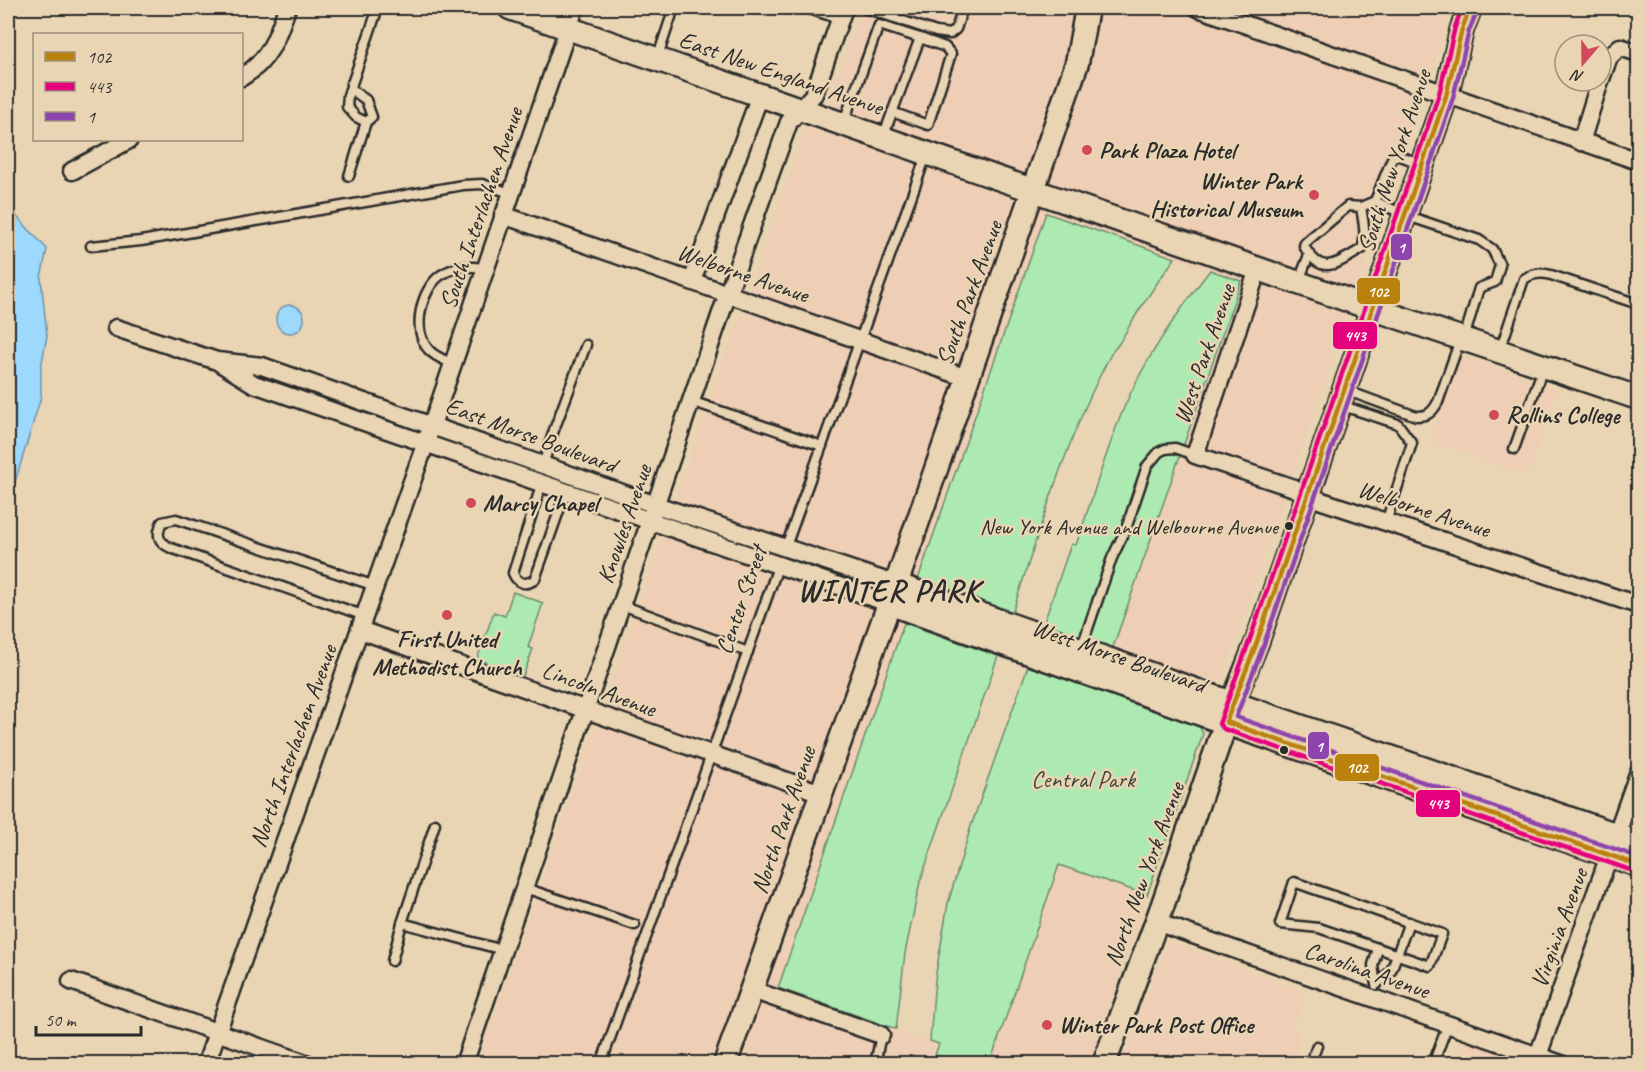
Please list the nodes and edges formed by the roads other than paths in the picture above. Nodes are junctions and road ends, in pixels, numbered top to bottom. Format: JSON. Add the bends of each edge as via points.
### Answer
{"nodes":[{"id":1,"x":287,"y":8,"type":"edge"},
{"id":2,"x":378,"y":8,"type":"edge"},
{"id":3,"x":510,"y":8,"type":"edge"},
{"id":4,"x":674,"y":8,"type":"edge"},
{"id":5,"x":806,"y":8,"type":"edge"},
{"id":6,"x":865,"y":8,"type":"edge"},
{"id":7,"x":963,"y":8,"type":"edge"},
{"id":8,"x":1087,"y":8,"type":"edge"},
{"id":9,"x":1198,"y":8,"type":"edge"},
{"id":10,"x":1470,"y":8,"type":"edge"},
{"id":11,"x":880,"y":10,"type":"edge"},
{"id":12,"x":842,"y":13,"type":"edge"},
{"id":13,"x":571,"y":18,"type":"edge"},
{"id":14,"x":920,"y":38,"type":"junction"},
{"id":15,"x":1613,"y":53,"type":"edge"},
{"id":16,"x":1638,"y":53,"type":"edge"},
{"id":17,"x":657,"y":59,"type":"junction"},
{"id":18,"x":1613,"y":62,"type":"edge"},
{"id":19,"x":1638,"y":65,"type":"edge"},
{"id":20,"x":243,"y":76,"type":"edge"},
{"id":21,"x":351,"y":84,"type":"junction"},
{"id":22,"x":1597,"y":93,"type":"edge"},
{"id":23,"x":760,"y":94,"type":"junction"},
{"id":24,"x":1446,"y":96,"type":"junction"},
{"id":25,"x":801,"y":109,"type":"junction"},
{"id":26,"x":892,"y":112,"type":"junction"},
{"id":27,"x":366,"y":122,"type":"junction"},
{"id":28,"x":843,"y":124,"type":"junction"},
{"id":29,"x":883,"y":137,"type":"junction"},
{"id":30,"x":127,"y":141,"type":"edge"},
{"id":31,"x":1581,"y":142,"type":"junction"},
{"id":32,"x":927,"y":153,"type":"junction"},
{"id":33,"x":1638,"y":161,"type":"edge"},
{"id":34,"x":1422,"y":165,"type":"junction"},
{"id":35,"x":72,"y":171,"type":"dead end"},
{"id":36,"x":349,"y":176,"type":"dead end"},
{"id":37,"x":1034,"y":190,"type":"junction"},
{"id":38,"x":511,"y":193,"type":"junction"},
{"id":39,"x":1376,"y":201,"type":"junction"},
{"id":40,"x":1361,"y":207,"type":"junction"},
{"id":41,"x":503,"y":215,"type":"junction"},
{"id":42,"x":1405,"y":215,"type":"junction"},
{"id":43,"x":91,"y":246,"type":"dead end"},
{"id":44,"x":1309,"y":255,"type":"junction"},
{"id":45,"x":485,"y":269,"type":"junction"},
{"id":46,"x":1258,"y":269,"type":"junction"},
{"id":47,"x":692,"y":281,"type":"junction"},
{"id":48,"x":1298,"y":283,"type":"junction"},
{"id":49,"x":728,"y":293,"type":"junction"},
{"id":50,"x":1638,"y":304,"type":"edge"},
{"id":51,"x":1373,"y":308,"type":"junction"},
{"id":52,"x":116,"y":328,"type":"dead end"},
{"id":53,"x":1463,"y":338,"type":"junction"},
{"id":54,"x":860,"y":340,"type":"junction"},
{"id":55,"x":586,"y":345,"type":"dead end"},
{"id":56,"x":1500,"y":351,"type":"junction"},
{"id":57,"x":217,"y":361,"type":"junction"},
{"id":58,"x":453,"y":364,"type":"junction"},
{"id":59,"x":1544,"y":366,"type":"junction"},
{"id":60,"x":967,"y":378,"type":"junction"},
{"id":61,"x":1342,"y":397,"type":"junction"},
{"id":62,"x":1638,"y":398,"type":"edge"},
{"id":63,"x":691,"y":401,"type":"junction"},
{"id":64,"x":432,"y":425,"type":"junction"},
{"id":65,"x":426,"y":444,"type":"junction"},
{"id":66,"x":822,"y":446,"type":"junction"},
{"id":67,"x":1514,"y":449,"type":"dead end"},
{"id":68,"x":1195,"y":455,"type":"junction"},
{"id":69,"x":543,"y":465,"type":"junction"},
{"id":70,"x":542,"y":483,"type":"junction"},
{"id":71,"x":566,"y":491,"type":"junction"},
{"id":72,"x":1309,"y":495,"type":"junction"},
{"id":73,"x":653,"y":513,"type":"junction"},
{"id":74,"x":1386,"y":522,"type":"junction"},
{"id":75,"x":782,"y":556,"type":"junction"},
{"id":76,"x":375,"y":586,"type":"junction"},
{"id":77,"x":892,"y":593,"type":"junction"},
{"id":78,"x":622,"y":605,"type":"junction"},
{"id":79,"x":1638,"y":605,"type":"edge"},
{"id":80,"x":362,"y":623,"type":"junction"},
{"id":81,"x":748,"y":652,"type":"junction"},
{"id":82,"x":1077,"y":659,"type":"junction"},
{"id":83,"x":586,"y":710,"type":"junction"},
{"id":84,"x":1229,"y":712,"type":"junction"},
{"id":85,"x":712,"y":755,"type":"junction"},
{"id":86,"x":1638,"y":774,"type":"edge"},
{"id":87,"x":821,"y":793,"type":"junction"},
{"id":88,"x":435,"y":824,"type":"dead end"},
{"id":89,"x":1622,"y":844,"type":"edge"},
{"id":90,"x":1638,"y":865,"type":"edge"},
{"id":91,"x":525,"y":888,"type":"junction"},
{"id":92,"x":1156,"y":922,"type":"junction"},
{"id":93,"x":1409,"y":922,"type":"junction"},
{"id":94,"x":402,"y":923,"type":"junction"},
{"id":95,"x":635,"y":925,"type":"dead end"},
{"id":96,"x":1378,"y":949,"type":"junction"},
{"id":97,"x":503,"y":950,"type":"junction"},
{"id":98,"x":1397,"y":956,"type":"junction"},
{"id":99,"x":392,"y":961,"type":"dead end"},
{"id":100,"x":71,"y":981,"type":"dead end"},
{"id":101,"x":752,"y":990,"type":"junction"},
{"id":102,"x":1374,"y":991,"type":"junction"},
{"id":103,"x":1448,"y":1024,"type":"junction"},
{"id":104,"x":216,"y":1033,"type":"junction"},
{"id":105,"x":881,"y":1035,"type":"joint"},
{"id":106,"x":1317,"y":1046,"type":"dead end"},
{"id":107,"x":1537,"y":1059,"type":"edge"},
{"id":108,"x":298,"y":1062,"type":"edge"},
{"id":109,"x":206,"y":1064,"type":"edge"},
{"id":110,"x":464,"y":1064,"type":"edge"},
{"id":111,"x":601,"y":1064,"type":"edge"},
{"id":112,"x":724,"y":1064,"type":"edge"},
{"id":113,"x":875,"y":1064,"type":"edge"},
{"id":114,"x":1104,"y":1064,"type":"edge"},
{"id":115,"x":1310,"y":1064,"type":"edge"},
{"id":116,"x":1433,"y":1064,"type":"edge"},
{"id":117,"x":1561,"y":1064,"type":"edge"}],
"edges":[{"from":1,"to":20,"type":"street","via":[[274,47]]},
{"from":2,"to":21,"type":"lane"},
{"from":3,"to":13,"type":"street","name":"East New England Avenue"},
{"from":4,"to":17,"type":"lane"},
{"from":5,"to":12,"type":"lane"},
{"from":6,"to":11,"type":"lane"},
{"from":7,"to":11,"type":"lane","via":[[956,29],[950,34]]},
{"from":8,"to":37,"type":"street","name":"South Park Avenue","via":[[1077,63]]},
{"from":9,"to":24,"type":"street"},
{"from":10,"to":24,"type":"street","name":"South New York Avenue"},
{"from":12,"to":25,"type":"street","name":"Knowles Avenue","via":[[814,94]]},
{"from":13,"to":17,"type":"street","name":"East New England Avenue"},
{"from":13,"to":38,"type":"street","name":"South Interlachen Avenue"},
{"from":14,"to":26,"type":"lane"},
{"from":14,"to":26,"type":"lane","via":[[945,47],[951,54],[928,125]]},
{"from":14,"to":28,"type":"lane","via":[[879,25]]},
{"from":15,"to":16,"type":"street","via":[[1620,47]]},
{"from":17,"to":23,"type":"street","name":"East New England Avenue"},
{"from":18,"to":19,"type":"street"},
{"from":21,"to":27,"type":"lane","via":[[347,107]]},
{"from":21,"to":27,"type":"lane","via":[[352,90],[370,107],[372,117]]},
{"from":22,"to":31,"type":"street"},
{"from":23,"to":25,"type":"street","name":"East New England Avenue"},
{"from":23,"to":47,"type":"street"},
{"from":24,"to":31,"type":"street"},
{"from":24,"to":34,"type":"street","name":"South New York Avenue"},
{"from":25,"to":28,"type":"street","name":"East New England Avenue"},
{"from":25,"to":49,"type":"street","name":"Knowles Avenue","via":[[789,122]]},
{"from":26,"to":29,"type":"lane"},
{"from":27,"to":36,"type":"lane"},
{"from":28,"to":29,"type":"street","name":"East New England Avenue"},
{"from":29,"to":32,"type":"street","name":"East New England Avenue"},
{"from":30,"to":35,"type":"street"},
{"from":31,"to":33,"type":"street"},
{"from":32,"to":37,"type":"street","name":"East New England Avenue"},
{"from":32,"to":54,"type":"lane","name":"Center Street"},
{"from":34,"to":39,"type":"lane","via":[[1394,156]]},
{"from":34,"to":42,"type":"street","name":"South New York Avenue"},
{"from":37,"to":46,"type":"street","name":"East New England Avenue"},
{"from":37,"to":60,"type":"street","name":"South Park Avenue"},
{"from":38,"to":41,"type":"street","name":"South Interlachen Avenue"},
{"from":38,"to":43,"type":"lane","via":[[482,184],[463,185],[141,241]]},
{"from":39,"to":40,"type":"lane"},
{"from":39,"to":42,"type":"lane"},
{"from":40,"to":44,"type":"lane","via":[[1348,206],[1305,243]]},
{"from":40,"to":44,"type":"lane","via":[[1362,249],[1328,267]]},
{"from":41,"to":45,"type":"street","name":"South Interlachen Avenue"},
{"from":41,"to":47,"type":"street","name":"Welborne Avenue"},
{"from":42,"to":51,"type":"street","name":"South New York Avenue"},
{"from":42,"to":53,"type":"lane","via":[[1479,240],[1492,249],[1500,265],[1495,282],[1479,288]]},
{"from":44,"to":48,"type":"lane"},
{"from":45,"to":58,"type":"street","name":"South Interlachen Avenue"},
{"from":45,"to":58,"type":"lane","via":[[471,265],[440,276],[422,305],[422,339],[437,357]]},
{"from":46,"to":48,"type":"street","name":"East New England Avenue"},
{"from":46,"to":68,"type":"street","name":"West Park Avenue"},
{"from":47,"to":49,"type":"street","name":"Welborne Avenue"},
{"from":48,"to":51,"type":"street","name":"East New England Avenue"},
{"from":49,"to":54,"type":"street","name":"Welborne Avenue"},
{"from":49,"to":63,"type":"street","name":"Knowles Avenue"},
{"from":50,"to":56,"type":"lane","via":[[1544,273],[1530,275],[1524,279]]},
{"from":51,"to":53,"type":"street","name":"East New England Avenue"},
{"from":51,"to":61,"type":"street","name":"South New York Avenue"},
{"from":52,"to":57,"type":"street","name":"East Morse Boulevard"},
{"from":53,"to":56,"type":"street","name":"East New England Avenue"},
{"from":53,"to":61,"type":"lane","via":[[1438,402],[1426,416]]},
{"from":54,"to":60,"type":"street","name":"Welborne Avenue"},
{"from":54,"to":66,"type":"lane","name":"Center Street"},
{"from":55,"to":69,"type":"lane"},
{"from":56,"to":59,"type":"street","name":"East New England Avenue"},
{"from":57,"to":64,"type":"street","name":"East Morse Boulevard","via":[[262,366]]},
{"from":57,"to":65,"type":"street","name":"East Morse Boulevard","via":[[254,384]]},
{"from":58,"to":64,"type":"street","name":"South Interlachen Avenue"},
{"from":59,"to":62,"type":"street","name":"East New England Avenue"},
{"from":59,"to":67,"type":"lane"},
{"from":60,"to":77,"type":"street","name":"South Park Avenue"},
{"from":61,"to":72,"type":"street","name":"South New York Avenue"},
{"from":61,"to":74,"type":"lane","via":[[1398,424],[1412,443]]},
{"from":63,"to":66,"type":"lane"},
{"from":63,"to":73,"type":"street","name":"Knowles Avenue"},
{"from":64,"to":65,"type":"street","name":"South Interlachen Avenue"},
{"from":64,"to":69,"type":"street","name":"East Morse Boulevard"},
{"from":65,"to":70,"type":"street","name":"East Morse Boulevard"},
{"from":65,"to":76,"type":"street","name":"North Interlachen Avenue"},
{"from":66,"to":75,"type":"lane","name":"Center Street"},
{"from":68,"to":72,"type":"street","name":"Welborne Avenue"},
{"from":68,"to":82,"type":"lane","via":[[1165,449],[1147,466]]},
{"from":69,"to":73,"type":"street","name":"East Morse Boulevard"},
{"from":70,"to":71,"type":"street","name":"East Morse Boulevard"},
{"from":70,"to":71,"type":"lane","via":[[513,573],[525,584],[536,579]]},
{"from":71,"to":73,"type":"street","name":"East Morse Boulevard"},
{"from":72,"to":74,"type":"street","name":"Welborne Avenue"},
{"from":72,"to":84,"type":"street","name":"South New York Avenue"},
{"from":73,"to":75,"type":"street","name":"East Morse Boulevard"},
{"from":73,"to":78,"type":"street","name":"Knowles Avenue"},
{"from":74,"to":79,"type":"street","name":"Welborne Avenue"},
{"from":75,"to":77,"type":"street","name":"East Morse Boulevard"},
{"from":75,"to":81,"type":"lane","name":"Center Street"},
{"from":76,"to":80,"type":"street","name":"North Interlachen Avenue"},
{"from":76,"to":80,"type":"lane","via":[[176,519],[162,522],[159,529],[162,544]]},
{"from":77,"to":82,"type":"street","name":"West Morse Boulevard"},
{"from":77,"to":87,"type":"street","name":"North Park Avenue"},
{"from":78,"to":81,"type":"lane"},
{"from":78,"to":83,"type":"street","name":"Knowles Avenue"},
{"from":80,"to":83,"type":"street","name":"Lincoln Avenue"},
{"from":80,"to":104,"type":"street","name":"North Interlachen Avenue"},
{"from":81,"to":85,"type":"lane","name":"Center Street"},
{"from":82,"to":84,"type":"street","name":"West Morse Boulevard"},
{"from":83,"to":85,"type":"street","name":"Lincoln Avenue"},
{"from":83,"to":91,"type":"street","name":"Knowles Avenue"},
{"from":84,"to":89,"type":"street","name":"West Morse Boulevard"},
{"from":84,"to":92,"type":"street","name":"North New York Avenue"},
{"from":85,"to":87,"type":"street","name":"Lincoln Avenue"},
{"from":85,"to":111,"type":"lane","name":"Center Street"},
{"from":86,"to":89,"type":"street","name":"Virginia Avenue"},
{"from":87,"to":101,"type":"street","name":"North Park Avenue"},
{"from":88,"to":94,"type":"lane"},
{"from":89,"to":90,"type":"street","name":"West Morse Boulevard"},
{"from":89,"to":107,"type":"street","name":"Virginia Avenue"},
{"from":91,"to":95,"type":"lane"},
{"from":91,"to":97,"type":"street","name":"Knowles Avenue"},
{"from":92,"to":102,"type":"street","name":"Carolina Avenue"},
{"from":92,"to":114,"type":"street","name":"North New York Avenue"},
{"from":93,"to":96,"type":"lane","via":[[1294,882],[1280,924],[1319,928]]},
{"from":93,"to":98,"type":"lane"},
{"from":93,"to":98,"type":"lane","via":[[1442,934],[1430,966]]},
{"from":94,"to":97,"type":"lane"},
{"from":94,"to":99,"type":"lane"},
{"from":96,"to":98,"type":"lane"},
{"from":96,"to":102,"type":"lane","via":[[1373,965]]},
{"from":97,"to":110,"type":"street","name":"Knowles Avenue"},
{"from":98,"to":102,"type":"lane","via":[[1391,972]]},
{"from":100,"to":104,"type":"street"},
{"from":101,"to":105,"type":"street"},
{"from":101,"to":112,"type":"street","name":"North Park Avenue"},
{"from":102,"to":103,"type":"street","name":"Carolina Avenue"},
{"from":103,"to":107,"type":"street","name":"Carolina Avenue"},
{"from":103,"to":116,"type":"lane"},
{"from":104,"to":108,"type":"street"},
{"from":104,"to":109,"type":"street","name":"North Interlachen Avenue"},
{"from":105,"to":113,"type":"lane"},
{"from":106,"to":115,"type":"lane"},
{"from":107,"to":117,"type":"street","name":"Carolina Avenue"}]}
